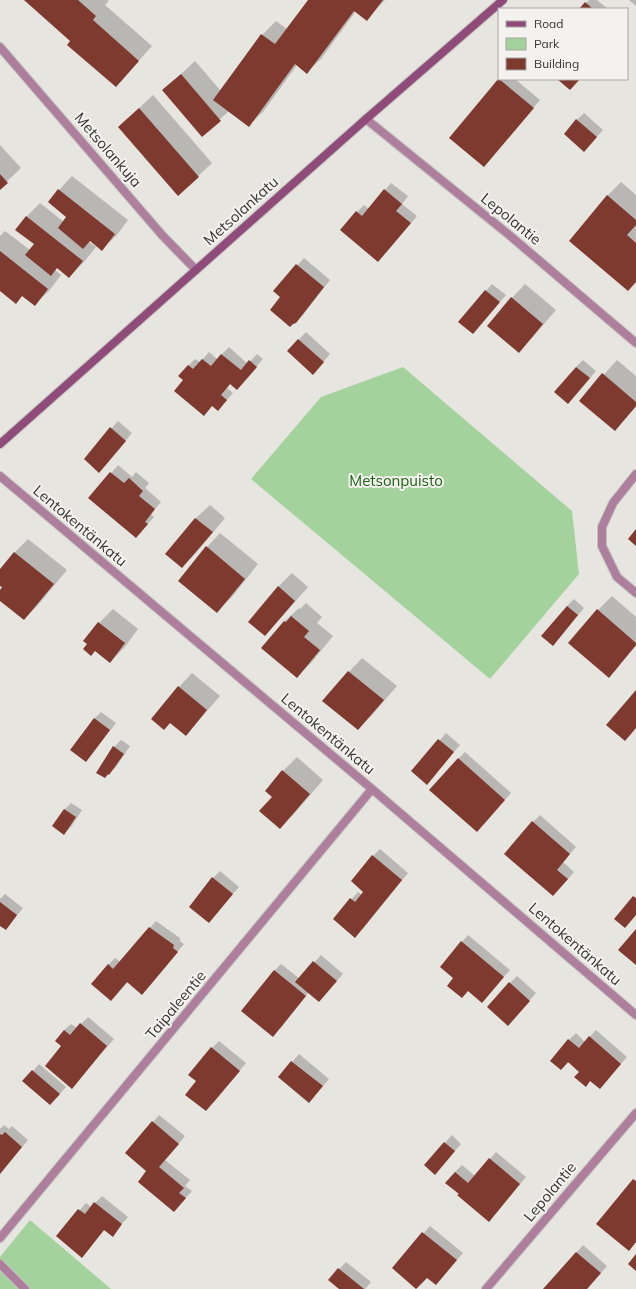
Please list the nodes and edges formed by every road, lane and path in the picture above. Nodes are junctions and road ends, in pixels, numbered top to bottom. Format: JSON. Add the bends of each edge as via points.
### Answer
{"nodes":[{"id":1,"x":503,"y":0,"type":"edge"},
{"id":2,"x":0,"y":47,"type":"edge"},
{"id":3,"x":366,"y":119,"type":"junction"},
{"id":4,"x":196,"y":270,"type":"junction"},
{"id":5,"x":636,"y":343,"type":"edge"},
{"id":6,"x":0,"y":444,"type":"edge"},
{"id":7,"x":636,"y":474,"type":"edge"},
{"id":8,"x":0,"y":476,"type":"edge"},
{"id":9,"x":636,"y":593,"type":"edge"},
{"id":10,"x":372,"y":789,"type":"junction"},
{"id":11,"x":636,"y":1015,"type":"edge"},
{"id":12,"x":636,"y":1113,"type":"edge"},
{"id":13,"x":0,"y":1238,"type":"edge"},
{"id":14,"x":0,"y":1264,"type":"edge"},
{"id":15,"x":25,"y":1289,"type":"edge"},
{"id":16,"x":486,"y":1289,"type":"edge"}],
"edges":[{"from":1,"to":3,"type":"street","name":"Metsolankatu"},
{"from":2,"to":4,"type":"street","name":"Metsolankuja","via":[[157,229]]},
{"from":3,"to":4,"type":"street","name":"Metsolankatu"},
{"from":3,"to":5,"type":"street","name":"Lepolantie","via":[[508,234]]},
{"from":4,"to":6,"type":"street","name":"Metsolankatu"},
{"from":7,"to":9,"type":"street","via":[[612,503],[602,527],[602,546],[617,577]]},
{"from":8,"to":10,"type":"street","name":"Lentokentänkatu"},
{"from":10,"to":11,"type":"street","name":"Lentokentänkatu"},
{"from":10,"to":13,"type":"street","name":"Taipaleentie"},
{"from":12,"to":16,"type":"street","name":"Lepolantie"},
{"from":14,"to":15,"type":"street"}]}
